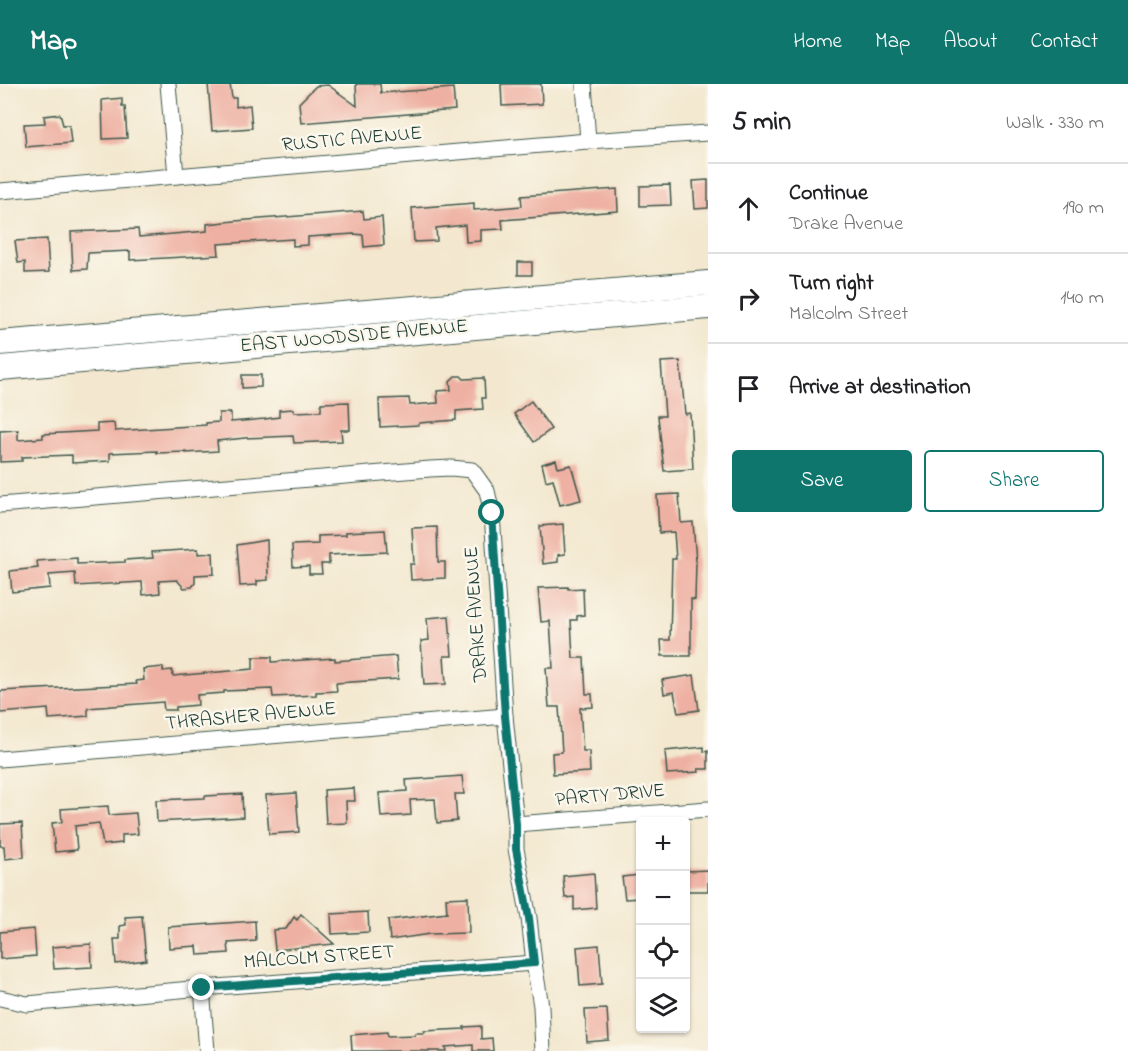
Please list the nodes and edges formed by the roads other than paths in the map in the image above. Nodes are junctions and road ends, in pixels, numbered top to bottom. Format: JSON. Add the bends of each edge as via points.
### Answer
{"nodes":[{"id":1,"x":168,"y":84,"type":"edge"},
{"id":2,"x":584,"y":84,"type":"edge"},
{"id":3,"x":708,"y":133,"type":"edge"},
{"id":4,"x":588,"y":141,"type":"junction"},
{"id":5,"x":176,"y":176,"type":"junction"},
{"id":6,"x":0,"y":191,"type":"edge"},
{"id":7,"x":708,"y":283,"type":"edge"},
{"id":8,"x":708,"y":307,"type":"edge"},
{"id":9,"x":0,"y":343,"type":"edge"},
{"id":10,"x":0,"y":368,"type":"edge"},
{"id":11,"x":0,"y":506,"type":"edge"},
{"id":12,"x":505,"y":716,"type":"junction"},
{"id":13,"x":0,"y":759,"type":"edge"},
{"id":14,"x":708,"y":809,"type":"edge"},
{"id":15,"x":516,"y":824,"type":"junction"},
{"id":16,"x":534,"y":963,"type":"junction"},
{"id":17,"x":202,"y":988,"type":"junction"},
{"id":18,"x":0,"y":998,"type":"edge"},
{"id":19,"x":207,"y":1051,"type":"edge"},
{"id":20,"x":543,"y":1051,"type":"edge"}],
"edges":[{"from":1,"to":5,"type":"street"},
{"from":2,"to":4,"type":"street"},
{"from":3,"to":4,"type":"street","name":"RUSTIC AVENUE"},
{"from":4,"to":5,"type":"street","name":"RUSTIC AVENUE"},
{"from":5,"to":6,"type":"street","name":"RUSTIC AVENUE"},
{"from":7,"to":9,"type":"main road","name":"EAST WOODSIDE AVENUE"},
{"from":8,"to":10,"type":"main road","name":"EAST WOODSIDE AVENUE"},
{"from":11,"to":12,"type":"street","name":"DRAKE AVENUE","via":[[430,469],[472,470],[487,491],[492,513]]},
{"from":12,"to":13,"type":"street","name":"THRASHER AVENUE"},
{"from":12,"to":15,"type":"street","name":"DRAKE AVENUE"},
{"from":14,"to":15,"type":"street","name":"PARTY DRIVE"},
{"from":15,"to":16,"type":"street","name":"DRAKE AVENUE","via":[[516,849]]},
{"from":16,"to":17,"type":"street","name":"MALCOLM STREET"},
{"from":16,"to":20,"type":"street","name":"DRAKE AVENUE"},
{"from":17,"to":18,"type":"street","name":"MALCOLM STREET","via":[[27,1004]]},
{"from":17,"to":19,"type":"street"}]}
